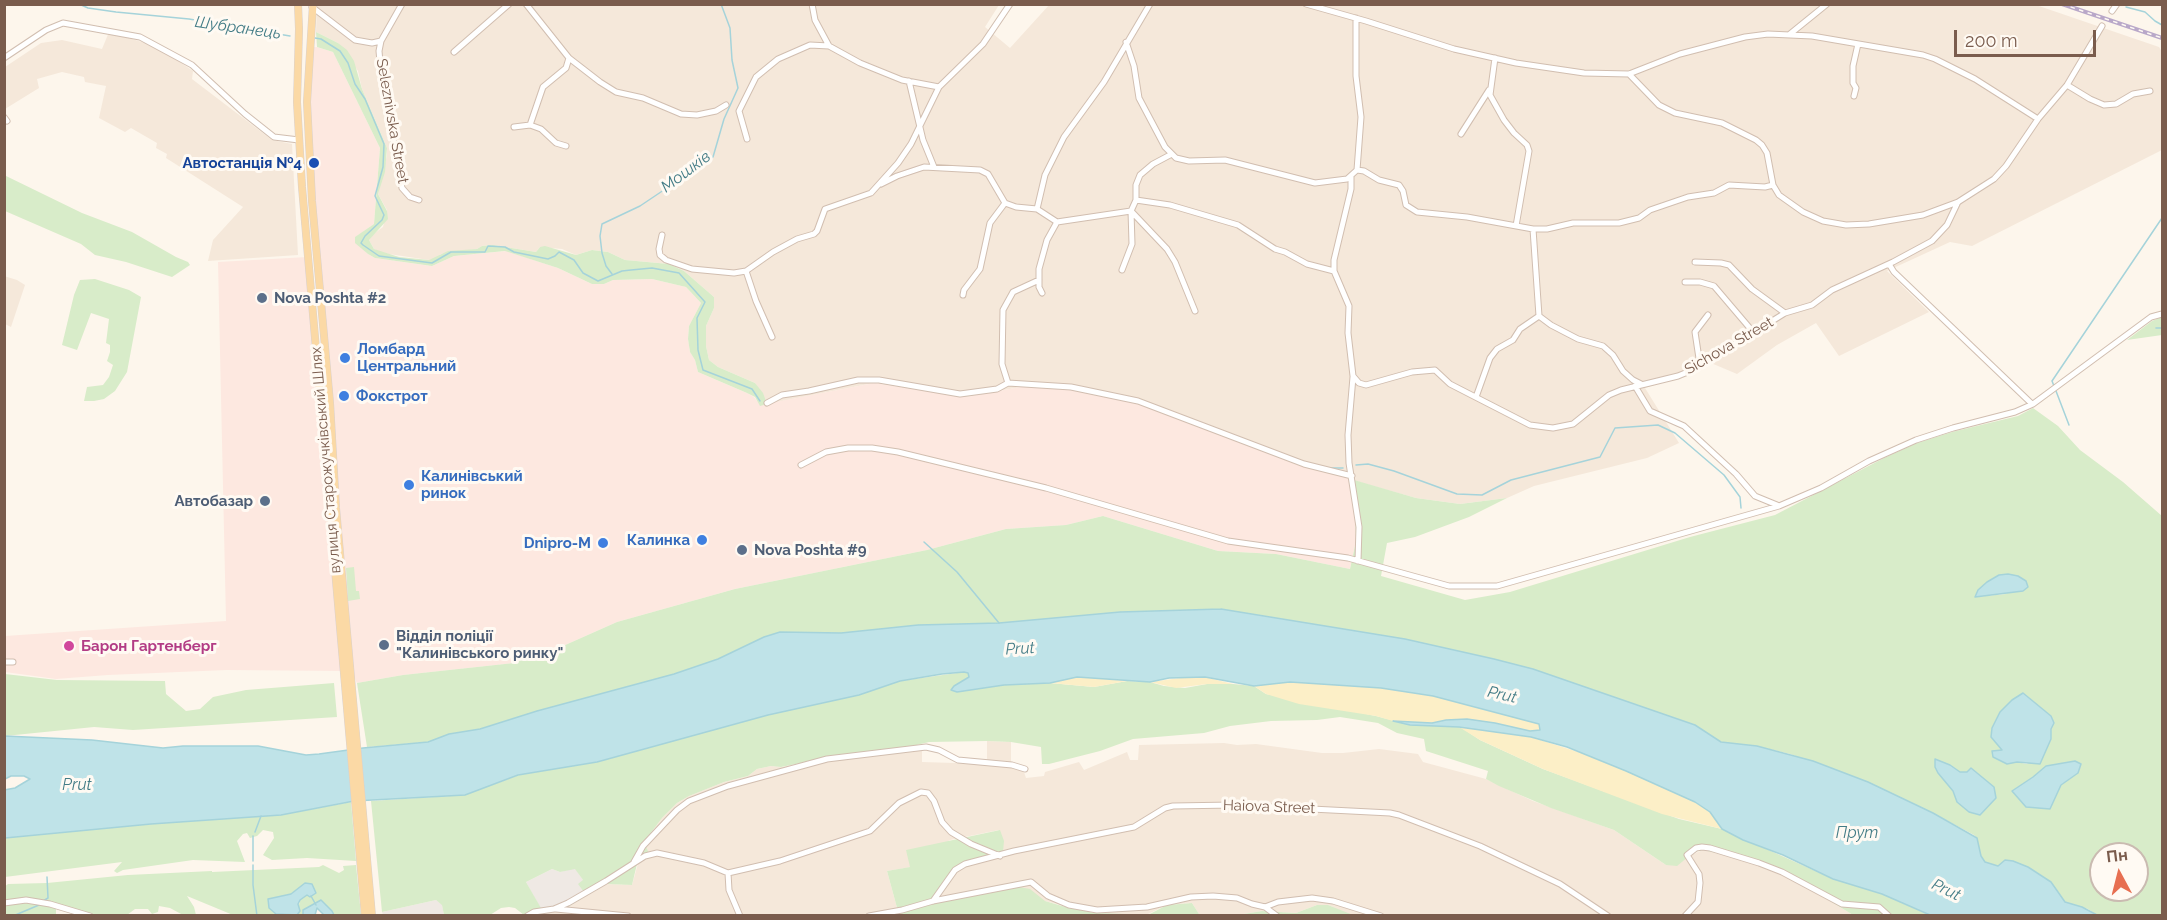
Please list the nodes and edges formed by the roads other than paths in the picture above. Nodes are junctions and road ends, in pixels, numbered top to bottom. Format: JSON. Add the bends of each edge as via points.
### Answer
{"nodes":[{"id":1,"x":402,"y":4,"type":"edge"},
{"id":2,"x":509,"y":4,"type":"edge"},
{"id":3,"x":526,"y":4,"type":"edge"},
{"id":4,"x":812,"y":4,"type":"edge"},
{"id":5,"x":1010,"y":4,"type":"edge"},
{"id":6,"x":1150,"y":4,"type":"edge"},
{"id":7,"x":1306,"y":4,"type":"edge"},
{"id":8,"x":1827,"y":4,"type":"edge"},
{"id":9,"x":2117,"y":4,"type":"edge"},
{"id":10,"x":298,"y":5,"type":"edge"},
{"id":11,"x":312,"y":6,"type":"edge"},
{"id":12,"x":2112,"y":11,"type":"dead end"},
{"id":13,"x":1356,"y":18,"type":"junction"},
{"id":14,"x":2102,"y":26,"type":"dead end"},
{"id":15,"x":1790,"y":34,"type":"junction"},
{"id":16,"x":381,"y":41,"type":"junction"},
{"id":17,"x":1126,"y":42,"type":"junction"},
{"id":18,"x":1858,"y":44,"type":"junction"},
{"id":19,"x":830,"y":46,"type":"junction"},
{"id":20,"x":454,"y":52,"type":"dead end"},
{"id":21,"x":4,"y":58,"type":"edge"},
{"id":22,"x":569,"y":58,"type":"junction"},
{"id":23,"x":1495,"y":58,"type":"junction"},
{"id":24,"x":1629,"y":74,"type":"junction"},
{"id":25,"x":909,"y":81,"type":"junction"},
{"id":26,"x":2067,"y":85,"type":"junction"},
{"id":27,"x":939,"y":87,"type":"junction"},
{"id":28,"x":1489,"y":90,"type":"junction"},
{"id":29,"x":2150,"y":91,"type":"dead end"},
{"id":30,"x":1854,"y":96,"type":"dead end"},
{"id":31,"x":297,"y":102,"type":"junction"},
{"id":32,"x":307,"y":102,"type":"junction"},
{"id":33,"x":726,"y":105,"type":"dead end"},
{"id":34,"x":2038,"y":119,"type":"junction"},
{"id":35,"x":530,"y":125,"type":"junction"},
{"id":36,"x":919,"y":125,"type":"junction"},
{"id":37,"x":514,"y":127,"type":"dead end"},
{"id":38,"x":1461,"y":134,"type":"dead end"},
{"id":39,"x":747,"y":139,"type":"dead end"},
{"id":40,"x":299,"y":140,"type":"junction"},
{"id":41,"x":566,"y":146,"type":"dead end"},
{"id":42,"x":1170,"y":155,"type":"junction"},
{"id":43,"x":934,"y":167,"type":"junction"},
{"id":44,"x":1357,"y":170,"type":"junction"},
{"id":45,"x":1351,"y":177,"type":"junction"},
{"id":46,"x":1773,"y":185,"type":"junction"},
{"id":47,"x":877,"y":186,"type":"junction"},
{"id":48,"x":420,"y":200,"type":"dead end"},
{"id":49,"x":1136,"y":200,"type":"junction"},
{"id":50,"x":1958,"y":202,"type":"junction"},
{"id":51,"x":1005,"y":203,"type":"junction"},
{"id":52,"x":1946,"y":207,"type":"junction"},
{"id":53,"x":1037,"y":209,"type":"junction"},
{"id":54,"x":1131,"y":211,"type":"junction"},
{"id":55,"x":1950,"y":219,"type":"junction"},
{"id":56,"x":1057,"y":222,"type":"junction"},
{"id":57,"x":1516,"y":226,"type":"junction"},
{"id":58,"x":1533,"y":229,"type":"junction"},
{"id":59,"x":662,"y":235,"type":"dead end"},
{"id":60,"x":1695,"y":262,"type":"dead end"},
{"id":61,"x":1889,"y":264,"type":"junction"},
{"id":62,"x":1122,"y":270,"type":"dead end"},
{"id":63,"x":746,"y":271,"type":"junction"},
{"id":64,"x":1334,"y":271,"type":"junction"},
{"id":65,"x":1039,"y":280,"type":"junction"},
{"id":66,"x":1685,"y":282,"type":"dead end"},
{"id":67,"x":1042,"y":293,"type":"dead end"},
{"id":68,"x":963,"y":295,"type":"dead end"},
{"id":69,"x":1195,"y":310,"type":"dead end"},
{"id":70,"x":1785,"y":313,"type":"junction"},
{"id":71,"x":2163,"y":314,"type":"edge"},
{"id":72,"x":1708,"y":315,"type":"dead end"},
{"id":73,"x":1539,"y":316,"type":"junction"},
{"id":74,"x":1754,"y":333,"type":"junction"},
{"id":75,"x":772,"y":338,"type":"dead end"},
{"id":76,"x":1700,"y":365,"type":"junction"},
{"id":77,"x":1353,"y":376,"type":"junction"},
{"id":78,"x":1630,"y":378,"type":"junction"},
{"id":79,"x":1008,"y":383,"type":"junction"},
{"id":80,"x":1638,"y":385,"type":"junction"},
{"id":81,"x":1621,"y":390,"type":"junction"},
{"id":82,"x":1476,"y":397,"type":"junction"},
{"id":83,"x":767,"y":403,"type":"dead end"},
{"id":84,"x":2032,"y":404,"type":"junction"},
{"id":85,"x":801,"y":465,"type":"dead end"},
{"id":86,"x":1352,"y":476,"type":"junction"},
{"id":87,"x":1779,"y":506,"type":"junction"},
{"id":88,"x":1358,"y":561,"type":"junction"},
{"id":89,"x":339,"y":576,"type":"junction"},
{"id":90,"x":4,"y":662,"type":"edge"},
{"id":91,"x":13,"y":662,"type":"dead end"},
{"id":92,"x":1025,"y":769,"type":"dead end"},
{"id":93,"x":1000,"y":856,"type":"junction"},
{"id":94,"x":633,"y":863,"type":"junction"},
{"id":95,"x":364,"y":868,"type":"junction"},
{"id":96,"x":728,"y":873,"type":"junction"},
{"id":97,"x":933,"y":901,"type":"junction"},
{"id":98,"x":4,"y":903,"type":"edge"},
{"id":99,"x":1265,"y":907,"type":"junction"},
{"id":100,"x":554,"y":909,"type":"junction"},
{"id":101,"x":90,"y":915,"type":"edge"},
{"id":102,"x":365,"y":915,"type":"edge"},
{"id":103,"x":372,"y":915,"type":"edge"},
{"id":104,"x":527,"y":915,"type":"edge"},
{"id":105,"x":628,"y":915,"type":"edge"},
{"id":106,"x":740,"y":915,"type":"edge"},
{"id":107,"x":869,"y":915,"type":"edge"},
{"id":108,"x":1277,"y":915,"type":"edge"},
{"id":109,"x":1381,"y":915,"type":"edge"},
{"id":110,"x":1608,"y":915,"type":"edge"},
{"id":111,"x":1685,"y":915,"type":"edge"},
{"id":112,"x":1889,"y":915,"type":"edge"}],
"edges":[{"from":1,"to":16,"type":"street"},
{"from":2,"to":20,"type":"street"},
{"from":3,"to":22,"type":"street"},
{"from":4,"to":19,"type":"street","via":[[815,20]]},
{"from":5,"to":27,"type":"street","via":[[983,44]]},
{"from":6,"to":17,"type":"street"},
{"from":7,"to":13,"type":"street"},
{"from":8,"to":15,"type":"street"},
{"from":9,"to":12,"type":"street"},
{"from":10,"to":11,"type":"main road"},
{"from":10,"to":31,"type":"main road","name":"вулиця Старожучківський Шлях"},
{"from":11,"to":16,"type":"street","name":"Seleznivska Street","via":[[356,39]]},
{"from":11,"to":32,"type":"main road","name":"вулиця Старожучківський Шлях"},
{"from":13,"to":23,"type":"street"},
{"from":13,"to":44,"type":"street","via":[[1361,117]]},
{"from":14,"to":26,"type":"street"},
{"from":15,"to":18,"type":"street"},
{"from":15,"to":24,"type":"street","via":[[1735,40],[1680,54]]},
{"from":16,"to":48,"type":"street","name":"Seleznivska Street","via":[[381,72],[402,188],[410,197]]},
{"from":17,"to":42,"type":"street","via":[[1139,98]]},
{"from":17,"to":53,"type":"street","via":[[1104,82],[1064,136],[1045,175]]},
{"from":18,"to":30,"type":"street","via":[[1853,66]]},
{"from":18,"to":34,"type":"street","via":[[1935,59]]},
{"from":19,"to":25,"type":"street","via":[[860,63]]},
{"from":19,"to":39,"type":"street","via":[[810,45],[763,69],[739,111]]},
{"from":21,"to":40,"type":"street","via":[[63,23],[140,37],[192,65],[274,136]]},
{"from":22,"to":33,"type":"street","via":[[616,92],[681,114],[716,111]]},
{"from":22,"to":35,"type":"street","via":[[566,68],[543,87]]},
{"from":23,"to":24,"type":"street","via":[[1584,73]]},
{"from":23,"to":28,"type":"street"},
{"from":24,"to":46,"type":"street","via":[[1659,105],[1675,113],[1722,123],[1756,140],[1767,153]]},
{"from":25,"to":27,"type":"street"},
{"from":25,"to":36,"type":"street"},
{"from":26,"to":29,"type":"street","via":[[2095,102],[2108,105]]},
{"from":26,"to":34,"type":"street"},
{"from":27,"to":36,"type":"street"},
{"from":28,"to":38,"type":"street"},
{"from":28,"to":57,"type":"street","via":[[1504,120],[1527,145],[1528,160]]},
{"from":31,"to":32,"type":"main road"},
{"from":31,"to":40,"type":"main road","name":"вулиця Старожучківський Шлях"},
{"from":32,"to":89,"type":"main road","name":"вулиця Старожучківський Шлях"},
{"from":34,"to":50,"type":"street","via":[[1994,179]]},
{"from":35,"to":37,"type":"street"},
{"from":35,"to":41,"type":"street"},
{"from":36,"to":43,"type":"street"},
{"from":36,"to":47,"type":"street","via":[[898,163]]},
{"from":40,"to":89,"type":"main road","name":"вулиця Старожучківський Шлях"},
{"from":42,"to":45,"type":"street","via":[[1189,161],[1225,160],[1306,182]]},
{"from":42,"to":49,"type":"street","via":[[1140,175]]},
{"from":43,"to":47,"type":"street","via":[[910,171]]},
{"from":43,"to":51,"type":"street","via":[[988,174]]},
{"from":44,"to":45,"type":"street"},
{"from":44,"to":57,"type":"street","via":[[1399,185],[1406,205],[1412,210]]},
{"from":45,"to":64,"type":"street"},
{"from":46,"to":52,"type":"street","via":[[1779,195],[1803,212],[1846,225],[1923,215]]},
{"from":46,"to":58,"type":"street","via":[[1729,185],[1714,193],[1650,210],[1630,221]]},
{"from":47,"to":63,"type":"street","via":[[862,197],[825,209],[814,234],[789,243]]},
{"from":49,"to":54,"type":"street"},
{"from":49,"to":64,"type":"street","via":[[1170,205],[1238,225],[1275,249]]},
{"from":50,"to":52,"type":"street"},
{"from":50,"to":55,"type":"street","name":"Sichova Street"},
{"from":51,"to":53,"type":"street"},
{"from":51,"to":68,"type":"street","via":[[990,223],[980,269]]},
{"from":52,"to":55,"type":"street"},
{"from":53,"to":56,"type":"street"},
{"from":54,"to":56,"type":"street"},
{"from":54,"to":62,"type":"street","via":[[1132,244]]},
{"from":54,"to":69,"type":"street","via":[[1167,249]]},
{"from":55,"to":61,"type":"street","name":"Sichova Street","via":[[1932,241]]},
{"from":56,"to":65,"type":"street","via":[[1047,240]]},
{"from":57,"to":58,"type":"street"},
{"from":58,"to":73,"type":"street"},
{"from":59,"to":63,"type":"street","via":[[659,249],[666,260],[692,269]]},
{"from":60,"to":70,"type":"street","via":[[1728,265]]},
{"from":61,"to":70,"type":"street","name":"Sichova Street","via":[[1832,290],[1807,307]]},
{"from":61,"to":84,"type":"street"},
{"from":63,"to":75,"type":"street"},
{"from":64,"to":77,"type":"street","via":[[1348,306]]},
{"from":65,"to":67,"type":"street"},
{"from":65,"to":79,"type":"street","via":[[1013,292],[1003,310],[1002,364]]},
{"from":66,"to":74,"type":"street","via":[[1713,286]]},
{"from":70,"to":74,"type":"street","name":"Sichova Street"},
{"from":71,"to":84,"type":"street","via":[[2151,317]]},
{"from":72,"to":76,"type":"street","via":[[1695,332]]},
{"from":73,"to":78,"type":"street","via":[[1578,339],[1603,346]]},
{"from":73,"to":82,"type":"street","via":[[1497,349]]},
{"from":74,"to":76,"type":"street","name":"Sichova Street"},
{"from":76,"to":80,"type":"street","name":"Sichova Street","via":[[1678,376]]},
{"from":77,"to":82,"type":"street","name":"Sichova Street","via":[[1366,385],[1435,370],[1450,384]]},
{"from":77,"to":86,"type":"street","via":[[1348,435]]},
{"from":78,"to":80,"type":"street"},
{"from":78,"to":81,"type":"street"},
{"from":79,"to":83,"type":"street","via":[[997,389],[960,394],[858,380],[782,395]]},
{"from":79,"to":86,"type":"street","via":[[1071,387],[1138,401],[1304,464]]},
{"from":80,"to":81,"type":"street","name":"Sichova Street"},
{"from":80,"to":87,"type":"street","via":[[1650,411],[1684,426],[1755,496]]},
{"from":81,"to":82,"type":"street","name":"Sichova Street","via":[[1573,424],[1553,428],[1530,425]]},
{"from":84,"to":87,"type":"street","via":[[1916,440]]},
{"from":85,"to":88,"type":"street","via":[[836,449],[892,450],[1046,488],[1228,541]]},
{"from":86,"to":88,"type":"street","via":[[1359,527]]},
{"from":87,"to":88,"type":"street","via":[[1497,586],[1449,586]]},
{"from":89,"to":95,"type":"main road","name":"вулиця Старожучківський Шлях"},
{"from":90,"to":91,"type":"street"},
{"from":92,"to":94,"type":"street","via":[[958,760],[926,747],[827,759],[689,801],[643,846]]},
{"from":93,"to":96,"type":"street","via":[[951,832],[942,822],[934,801],[928,793],[921,792],[899,803],[870,831],[780,861]]},
{"from":93,"to":97,"type":"street","name":"Haiova Street","via":[[955,870]]},
{"from":93,"to":110,"type":"street","name":"Haiova Street","via":[[1134,826],[1173,806],[1390,813],[1480,846],[1560,884]]},
{"from":94,"to":96,"type":"street","via":[[657,853],[704,863]]},
{"from":94,"to":100,"type":"street"},
{"from":95,"to":102,"type":"main road","name":"вулиця Старожучківський Шлях"},
{"from":95,"to":103,"type":"main road","name":"вулиця Старожучківський Шлях"},
{"from":96,"to":106,"type":"street","via":[[729,890]]},
{"from":97,"to":99,"type":"street","via":[[1031,882],[1048,896],[1069,905],[1097,910],[1147,907],[1213,896],[1237,898]]},
{"from":97,"to":107,"type":"street"},
{"from":98,"to":101,"type":"street","via":[[26,900]]},
{"from":99,"to":108,"type":"street"},
{"from":99,"to":109,"type":"street","via":[[1312,898]]},
{"from":100,"to":104,"type":"street"},
{"from":100,"to":105,"type":"street"},
{"from":111,"to":112,"type":"street","via":[[1698,902],[1700,883],[1687,855],[1702,847],[1782,872],[1842,904],[1879,907]]}]}
